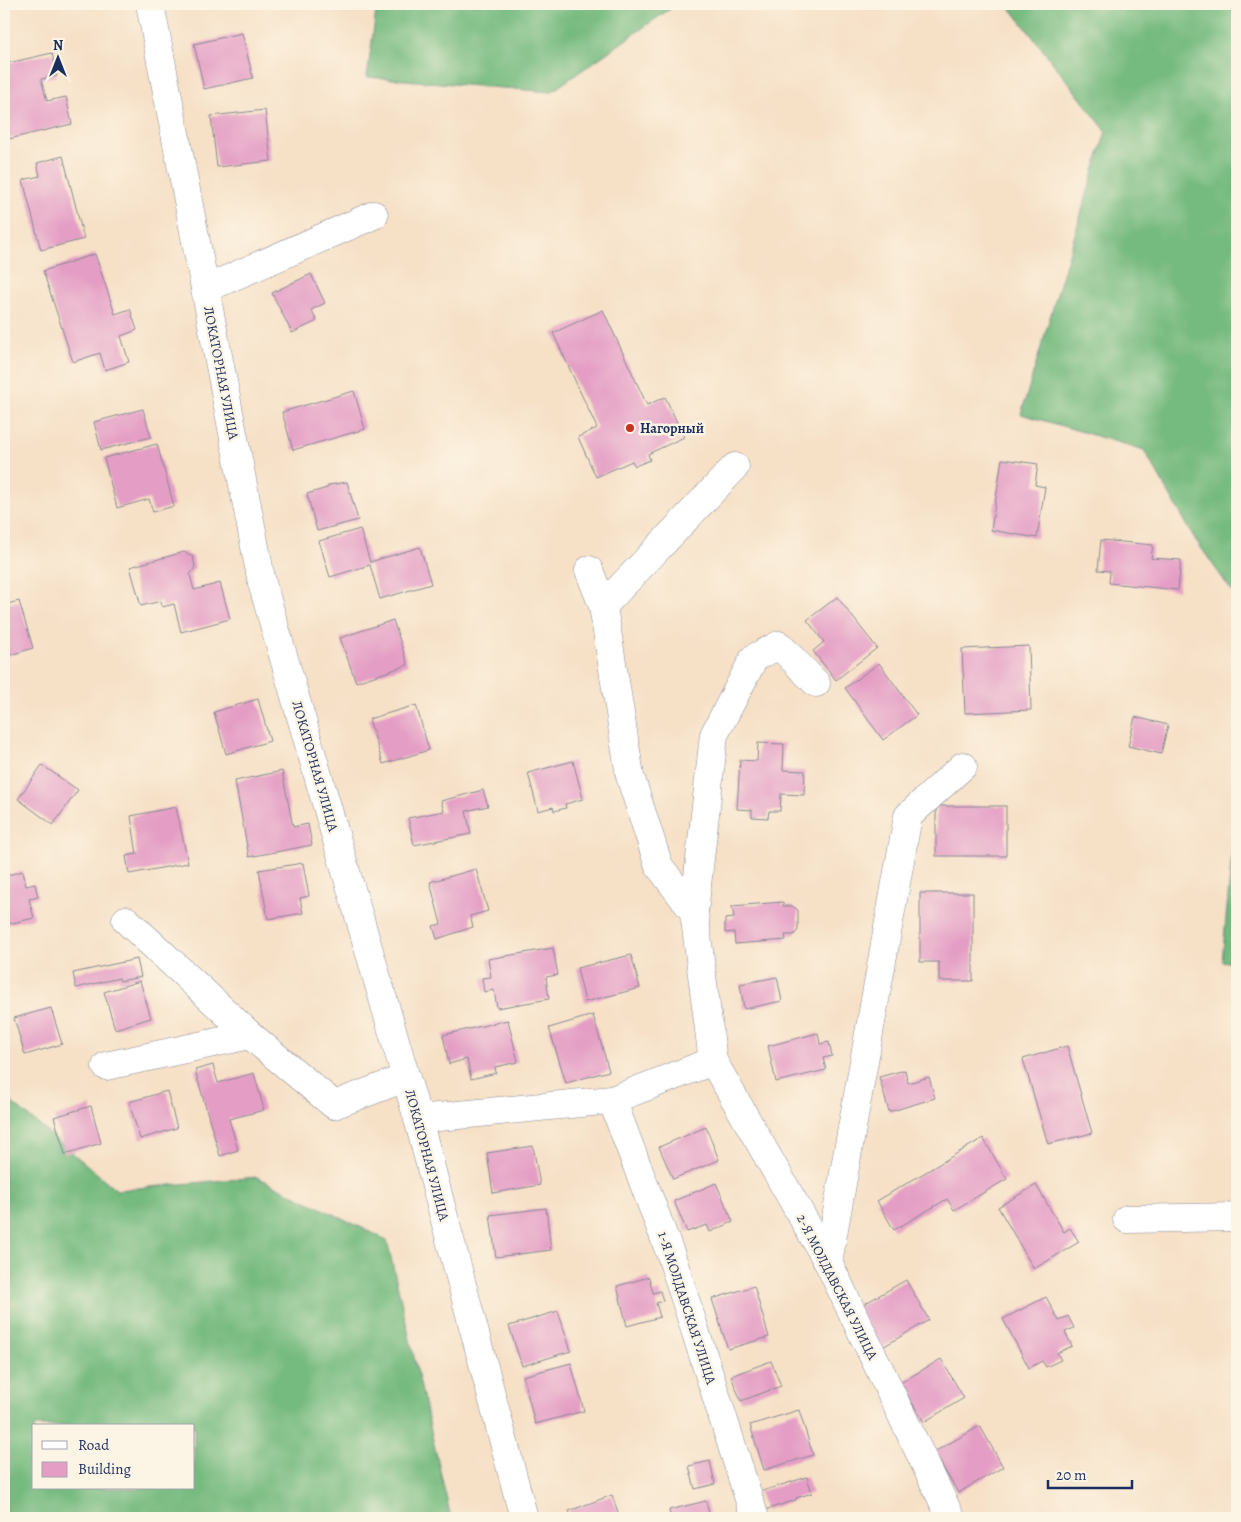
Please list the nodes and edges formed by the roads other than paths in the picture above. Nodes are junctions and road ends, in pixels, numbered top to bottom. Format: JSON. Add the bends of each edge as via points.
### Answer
{"nodes":[{"id":1,"x":150,"y":4,"type":"edge"},
{"id":2,"x":374,"y":215,"type":"dead end"},
{"id":3,"x":205,"y":289,"type":"junction"},
{"id":4,"x":735,"y":468,"type":"dead end"},
{"id":5,"x":589,"y":570,"type":"dead end"},
{"id":6,"x":603,"y":606,"type":"junction"},
{"id":7,"x":816,"y":683,"type":"dead end"},
{"id":8,"x":963,"y":766,"type":"dead end"},
{"id":9,"x":694,"y":912,"type":"junction"},
{"id":10,"x":126,"y":920,"type":"dead end"},
{"id":11,"x":250,"y":1035,"type":"junction"},
{"id":12,"x":713,"y":1061,"type":"junction"},
{"id":13,"x":106,"y":1066,"type":"dead end"},
{"id":14,"x":405,"y":1078,"type":"junction"},
{"id":15,"x":612,"y":1100,"type":"junction"},
{"id":16,"x":418,"y":1119,"type":"junction"},
{"id":17,"x":1237,"y":1217,"type":"edge"},
{"id":18,"x":1127,"y":1219,"type":"dead end"},
{"id":19,"x":828,"y":1262,"type":"junction"},
{"id":20,"x":524,"y":1518,"type":"edge"},
{"id":21,"x":755,"y":1518,"type":"edge"},
{"id":22,"x":951,"y":1518,"type":"edge"}],
"edges":[{"from":1,"to":3,"type":"street","name":"ЛОКАТОРНАЯ УЛИЦА"},
{"from":2,"to":3,"type":"street"},
{"from":3,"to":14,"type":"street","name":"ЛОКАТОРНАЯ УЛИЦА","via":[[262,583]]},
{"from":4,"to":6,"type":"street"},
{"from":5,"to":6,"type":"street"},
{"from":6,"to":9,"type":"street","via":[[630,776],[659,866]]},
{"from":7,"to":9,"type":"street","via":[[779,645],[754,658],[714,735]]},
{"from":8,"to":19,"type":"street","via":[[908,816]]},
{"from":9,"to":12,"type":"street"},
{"from":10,"to":11,"type":"street"},
{"from":11,"to":13,"type":"street"},
{"from":11,"to":14,"type":"street","via":[[334,1105]]},
{"from":12,"to":15,"type":"street"},
{"from":12,"to":19,"type":"street","name":"2-Я МОЛДАВСКАЯ УЛИЦА"},
{"from":14,"to":16,"type":"street","name":"ЛОКАТОРНАЯ УЛИЦА"},
{"from":15,"to":16,"type":"street"},
{"from":15,"to":21,"type":"street","name":"1-Я МОЛДАВСКАЯ УЛИЦА","via":[[672,1258]]},
{"from":16,"to":20,"type":"street","name":"ЛОКАТОРНАЯ УЛИЦА"},
{"from":17,"to":18,"type":"street"},
{"from":19,"to":22,"type":"street","name":"2-Я МОЛДАВСКАЯ УЛИЦА"}]}
